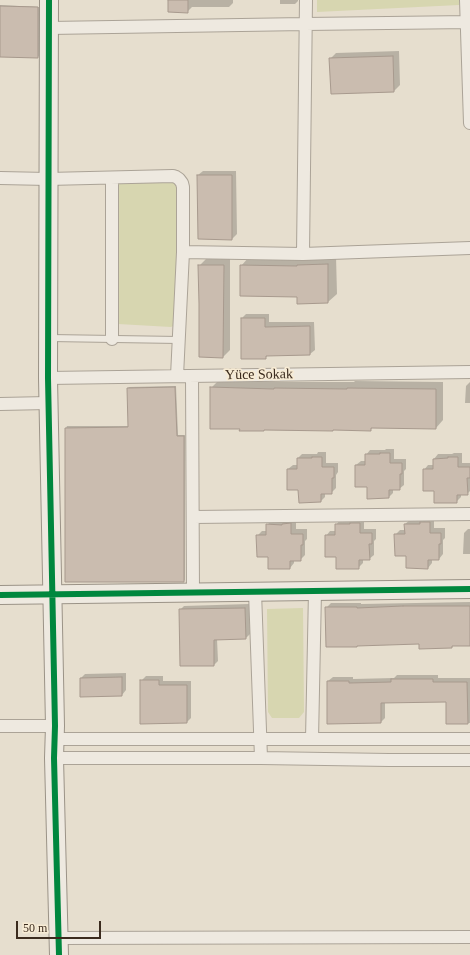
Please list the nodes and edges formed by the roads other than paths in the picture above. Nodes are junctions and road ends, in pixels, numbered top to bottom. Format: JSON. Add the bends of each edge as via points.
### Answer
{"nodes":[{"id":1,"x":49,"y":0,"type":"edge"},
{"id":2,"x":306,"y":0,"type":"edge"},
{"id":3,"x":466,"y":0,"type":"edge"},
{"id":4,"x":468,"y":22,"type":"edge"},
{"id":5,"x":306,"y":24,"type":"junction"},
{"id":6,"x":49,"y":28,"type":"junction"},
{"id":7,"x":470,"y":123,"type":"edge"},
{"id":8,"x":0,"y":178,"type":"edge"},
{"id":9,"x":112,"y":178,"type":"junction"},
{"id":10,"x":48,"y":179,"type":"junction"},
{"id":11,"x":470,"y":248,"type":"edge"},
{"id":12,"x":183,"y":252,"type":"junction"},
{"id":13,"x":303,"y":254,"type":"junction"},
{"id":14,"x":48,"y":338,"type":"junction"},
{"id":15,"x":112,"y":339,"type":"junction"},
{"id":16,"x":179,"y":340,"type":"junction"},
{"id":17,"x":470,"y":372,"type":"edge"},
{"id":18,"x":177,"y":376,"type":"junction"},
{"id":19,"x":192,"y":376,"type":"junction"},
{"id":20,"x":48,"y":378,"type":"junction"},
{"id":21,"x":48,"y":403,"type":"junction"},
{"id":22,"x":0,"y":404,"type":"edge"},
{"id":23,"x":470,"y":514,"type":"edge"},
{"id":24,"x":193,"y":517,"type":"junction"},
{"id":25,"x":470,"y":588,"type":"edge"},
{"id":26,"x":315,"y":591,"type":"junction"},
{"id":27,"x":255,"y":592,"type":"junction"},
{"id":28,"x":193,"y":593,"type":"junction"},
{"id":29,"x":0,"y":595,"type":"edge"},
{"id":30,"x":52,"y":595,"type":"junction"},
{"id":31,"x":0,"y":726,"type":"edge"},
{"id":32,"x":55,"y":732,"type":"junction"},
{"id":33,"x":260,"y":739,"type":"junction"},
{"id":34,"x":312,"y":739,"type":"junction"},
{"id":35,"x":470,"y":739,"type":"edge"},
{"id":36,"x":54,"y":758,"type":"junction"},
{"id":37,"x":261,"y":758,"type":"junction"},
{"id":38,"x":470,"y":760,"type":"edge"},
{"id":39,"x":470,"y":937,"type":"edge"},
{"id":40,"x":59,"y":946,"type":"edge"}],
"edges":[{"from":1,"to":6,"type":"street"},
{"from":2,"to":5,"type":"street"},
{"from":3,"to":4,"type":"street"},
{"from":4,"to":5,"type":"street"},
{"from":4,"to":7,"type":"street"},
{"from":5,"to":6,"type":"street"},
{"from":5,"to":13,"type":"street"},
{"from":6,"to":10,"type":"street"},
{"from":8,"to":10,"type":"street"},
{"from":9,"to":10,"type":"street"},
{"from":9,"to":12,"type":"street","via":[[173,176],[179,179],[183,187]]},
{"from":9,"to":15,"type":"street"},
{"from":10,"to":14,"type":"street"},
{"from":11,"to":13,"type":"street"},
{"from":12,"to":13,"type":"street"},
{"from":12,"to":16,"type":"street"},
{"from":14,"to":15,"type":"lane"},
{"from":14,"to":20,"type":"street"},
{"from":15,"to":16,"type":"lane"},
{"from":16,"to":18,"type":"street"},
{"from":17,"to":19,"type":"street","name":"Yüce Sokak"},
{"from":18,"to":19,"type":"street","name":"Yüce Sokak"},
{"from":18,"to":20,"type":"street","name":"Yüce Sokak"},
{"from":19,"to":24,"type":"street"},
{"from":20,"to":21,"type":"street"},
{"from":21,"to":22,"type":"street"},
{"from":21,"to":30,"type":"street"},
{"from":23,"to":24,"type":"street"},
{"from":24,"to":28,"type":"street"},
{"from":25,"to":26,"type":"street"},
{"from":26,"to":27,"type":"street"},
{"from":26,"to":34,"type":"street"},
{"from":27,"to":28,"type":"street"},
{"from":27,"to":33,"type":"street"},
{"from":28,"to":30,"type":"street"},
{"from":29,"to":30,"type":"street"},
{"from":30,"to":32,"type":"street"},
{"from":31,"to":32,"type":"street"},
{"from":32,"to":33,"type":"street"},
{"from":32,"to":36,"type":"street"},
{"from":33,"to":34,"type":"street"},
{"from":33,"to":37,"type":"street"},
{"from":34,"to":35,"type":"street"},
{"from":36,"to":37,"type":"street"},
{"from":36,"to":40,"type":"street"},
{"from":37,"to":38,"type":"street"},
{"from":39,"to":40,"type":"street"}]}
